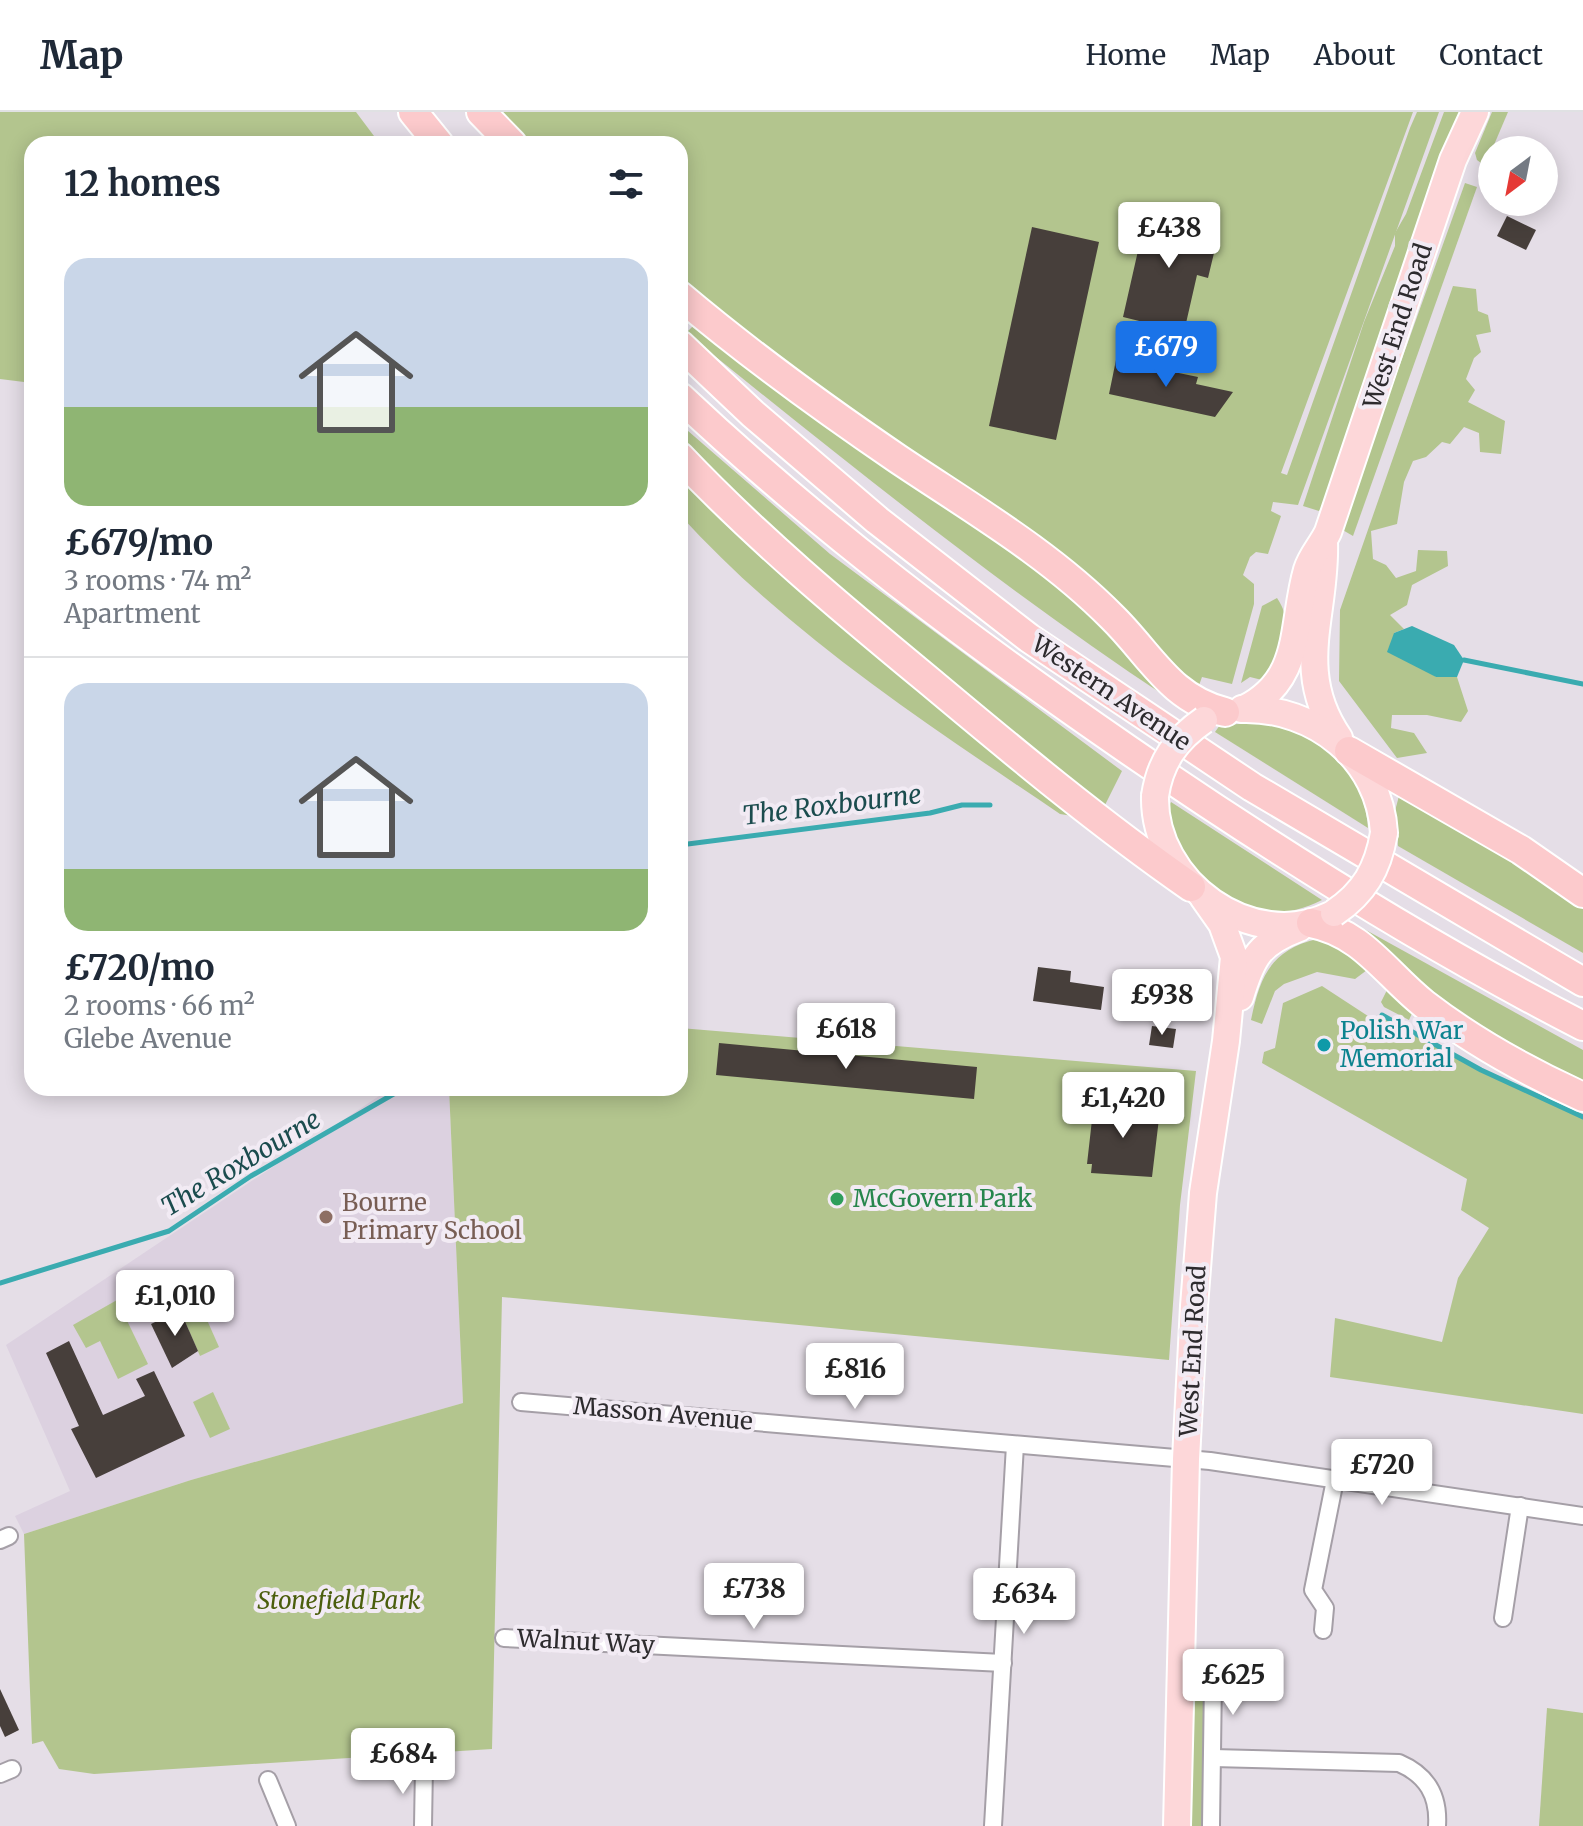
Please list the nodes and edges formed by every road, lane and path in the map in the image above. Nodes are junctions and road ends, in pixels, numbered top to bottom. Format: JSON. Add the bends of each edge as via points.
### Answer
{"nodes":[{"id":1,"x":402,"y":112,"type":"edge"},
{"id":2,"x":413,"y":112,"type":"edge"},
{"id":3,"x":465,"y":112,"type":"edge"},
{"id":4,"x":481,"y":112,"type":"edge"},
{"id":5,"x":1475,"y":112,"type":"edge"},
{"id":6,"x":418,"y":136,"type":"edge"},
{"id":7,"x":432,"y":136,"type":"edge"},
{"id":8,"x":485,"y":136,"type":"edge"},
{"id":9,"x":504,"y":136,"type":"edge"},
{"id":10,"x":688,"y":303,"type":"edge"},
{"id":11,"x":688,"y":353,"type":"edge"},
{"id":12,"x":688,"y":405,"type":"edge"},
{"id":13,"x":688,"y":465,"type":"edge"},
{"id":14,"x":1324,"y":541,"type":"junction"},
{"id":15,"x":1224,"y":714,"type":"junction"},
{"id":16,"x":1346,"y":748,"type":"junction"},
{"id":17,"x":1197,"y":892,"type":"junction"},
{"id":18,"x":1583,"y":893,"type":"edge"},
{"id":19,"x":1317,"y":921,"type":"junction"},
{"id":20,"x":1583,"y":982,"type":"edge"},
{"id":21,"x":1583,"y":1026,"type":"edge"},
{"id":22,"x":1226,"y":1041,"type":"junction"},
{"id":23,"x":1583,"y":1097,"type":"edge"},
{"id":24,"x":521,"y":1402,"type":"dead end"},
{"id":25,"x":1015,"y":1445,"type":"junction"},
{"id":26,"x":1186,"y":1459,"type":"junction"},
{"id":27,"x":1335,"y":1480,"type":"junction"},
{"id":28,"x":1520,"y":1506,"type":"junction"},
{"id":29,"x":1583,"y":1516,"type":"edge"},
{"id":30,"x":1503,"y":1618,"type":"dead end"},
{"id":31,"x":1323,"y":1630,"type":"dead end"},
{"id":32,"x":504,"y":1638,"type":"dead end"},
{"id":33,"x":1003,"y":1663,"type":"junction"},
{"id":34,"x":1181,"y":1663,"type":"junction"},
{"id":35,"x":1213,"y":1758,"type":"junction"},
{"id":36,"x":424,"y":1766,"type":"dead end"},
{"id":37,"x":268,"y":1780,"type":"dead end"},
{"id":38,"x":287,"y":1826,"type":"edge"},
{"id":39,"x":423,"y":1826,"type":"edge"},
{"id":40,"x":993,"y":1826,"type":"edge"},
{"id":41,"x":1177,"y":1826,"type":"edge"},
{"id":42,"x":1211,"y":1826,"type":"edge"},
{"id":43,"x":1437,"y":1826,"type":"edge"}],
"edges":[{"from":1,"to":6,"type":"highway"},
{"from":2,"to":7,"type":"highway"},
{"from":3,"to":8,"type":"highway"},
{"from":4,"to":9,"type":"highway"},
{"from":5,"to":14,"type":"main road","name":"West End Road","via":[[1453,160]]},
{"from":10,"to":15,"type":"highway","via":[[763,365],[1047,561],[1112,616],[1175,689]]},
{"from":11,"to":20,"type":"highway","name":"Western Avenue","via":[[877,520],[1029,638],[1252,787]]},
{"from":12,"to":21,"type":"highway","name":"Western Avenue","via":[[854,550],[1004,665],[1319,875]]},
{"from":13,"to":17,"type":"highway","via":[[818,588],[1098,822]]},
{"from":14,"to":15,"type":"main road","name":"West End Road","via":[[1308,565],[1284,675],[1267,694]]},
{"from":14,"to":16,"type":"main road","name":"West End Road","via":[[1326,571],[1312,653],[1327,720]]},
{"from":15,"to":16,"type":"main road","via":[[1297,717]]},
{"from":15,"to":17,"type":"main road","bridge":true,"via":[[1175,744],[1155,796],[1162,839]]},
{"from":16,"to":18,"type":"highway","via":[[1521,850]]},
{"from":16,"to":19,"type":"main road","bridge":true,"via":[[1380,805],[1384,833],[1370,878],[1348,904]]},
{"from":17,"to":19,"type":"main road","via":[[1245,919]]},
{"from":17,"to":22,"type":"main road","name":"West End Road","via":[[1222,924],[1234,957]]},
{"from":19,"to":22,"type":"main road","name":"West End Road","via":[[1274,937],[1261,949],[1248,971]]},
{"from":19,"to":23,"type":"highway","via":[[1347,934],[1424,1004],[1530,1071]]},
{"from":22,"to":26,"type":"main road","name":"West End Road","via":[[1203,1193]]},
{"from":24,"to":25,"type":"street","name":"Masson Avenue"},
{"from":25,"to":26,"type":"street","name":"Masson Avenue"},
{"from":25,"to":33,"type":"street"},
{"from":26,"to":27,"type":"street","name":"Masson Avenue"},
{"from":26,"to":34,"type":"main road","name":"West End Road"},
{"from":27,"to":28,"type":"street","name":"Masson Avenue"},
{"from":27,"to":31,"type":"street","via":[[1313,1590],[1325,1608]]},
{"from":28,"to":29,"type":"street","name":"Masson Avenue"},
{"from":28,"to":30,"type":"street"},
{"from":32,"to":33,"type":"street","name":"Walnut Way"},
{"from":33,"to":40,"type":"street"},
{"from":34,"to":35,"type":"street","via":[[1209,1667],[1213,1678]]},
{"from":34,"to":41,"type":"main road","name":"West End Road"},
{"from":35,"to":42,"type":"street"},
{"from":35,"to":43,"type":"street","via":[[1399,1763],[1413,1769],[1436,1796]]},
{"from":36,"to":39,"type":"street"},
{"from":37,"to":38,"type":"street"}]}
